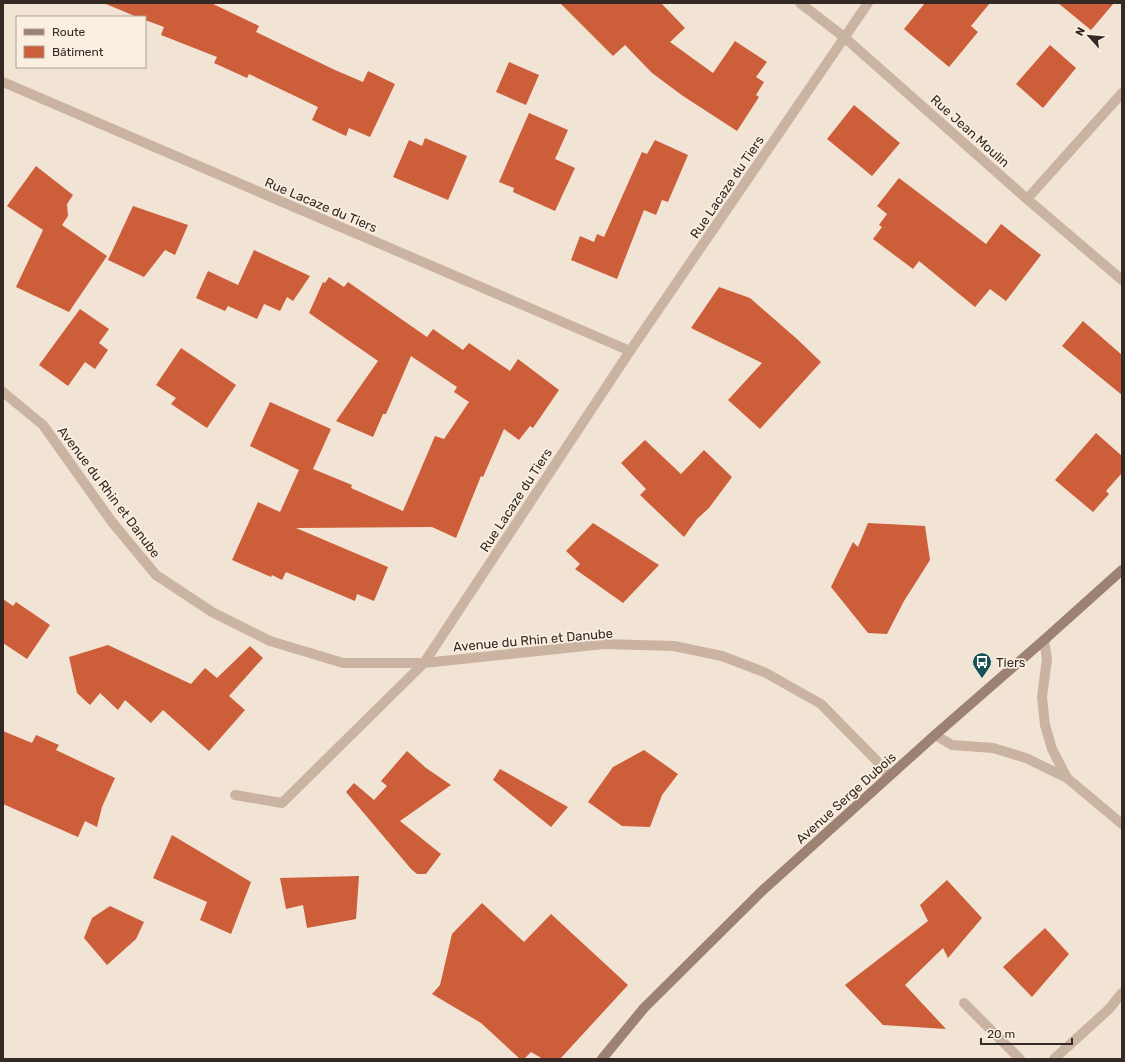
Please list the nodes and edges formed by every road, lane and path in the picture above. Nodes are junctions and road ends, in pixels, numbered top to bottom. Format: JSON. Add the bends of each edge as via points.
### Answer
{"nodes":[{"id":1,"x":800,"y":3,"type":"edge"},
{"id":2,"x":868,"y":3,"type":"edge"},
{"id":3,"x":844,"y":37,"type":"junction"},
{"id":4,"x":3,"y":82,"type":"edge"},
{"id":5,"x":1122,"y":93,"type":"edge"},
{"id":6,"x":1027,"y":199,"type":"junction"},
{"id":7,"x":1122,"y":280,"type":"edge"},
{"id":8,"x":630,"y":351,"type":"junction"},
{"id":9,"x":3,"y":392,"type":"edge"},
{"id":10,"x":1122,"y":570,"type":"edge"},
{"id":11,"x":1044,"y":640,"type":"junction"},
{"id":12,"x":424,"y":663,"type":"junction"},
{"id":13,"x":935,"y":735,"type":"junction"},
{"id":14,"x":889,"y":776,"type":"junction"},
{"id":15,"x":1067,"y":778,"type":"junction"},
{"id":16,"x":235,"y":795,"type":"dead end"},
{"id":17,"x":1122,"y":824,"type":"edge"},
{"id":18,"x":1122,"y":993,"type":"edge"},
{"id":19,"x":964,"y":1003,"type":"dead end"},
{"id":20,"x":602,"y":1059,"type":"edge"},
{"id":21,"x":1020,"y":1059,"type":"edge"},
{"id":22,"x":1054,"y":1059,"type":"edge"}],
"edges":[{"from":1,"to":3,"type":"street","name":"Rue Jean Moulin"},
{"from":2,"to":3,"type":"street","name":"Rue Lacaze du Tiers"},
{"from":3,"to":6,"type":"street","name":"Rue Jean Moulin"},
{"from":3,"to":8,"type":"street","name":"Rue Lacaze du Tiers"},
{"from":4,"to":8,"type":"street","name":"Rue Lacaze du Tiers"},
{"from":5,"to":6,"type":"street"},
{"from":6,"to":7,"type":"street","name":"Rue Jean Moulin"},
{"from":8,"to":12,"type":"street","name":"Rue Lacaze du Tiers"},
{"from":9,"to":12,"type":"street","name":"Avenue du Rhin et Danube","via":[[43,425],[112,522],[156,575],[212,612],[270,641],[343,663]]},
{"from":10,"to":11,"type":"street","name":"Avenue Serge Dubois"},
{"from":11,"to":13,"type":"street","name":"Avenue Serge Dubois"},
{"from":11,"to":15,"type":"street","via":[[1047,659],[1042,697],[1045,725],[1052,749]]},
{"from":12,"to":14,"type":"street","name":"Avenue du Rhin et Danube","via":[[604,644],[674,646],[722,656],[766,673],[821,704]]},
{"from":12,"to":16,"type":"street","via":[[282,803]]},
{"from":13,"to":14,"type":"street","name":"Avenue Serge Dubois"},
{"from":13,"to":15,"type":"street","via":[[952,745],[993,748],[1026,758]]},
{"from":14,"to":20,"type":"street","name":"Avenue Serge Dubois","via":[[758,895],[644,1008]]},
{"from":15,"to":17,"type":"street"},
{"from":18,"to":22,"type":"street","via":[[1109,1010]]},
{"from":19,"to":21,"type":"street"}]}
